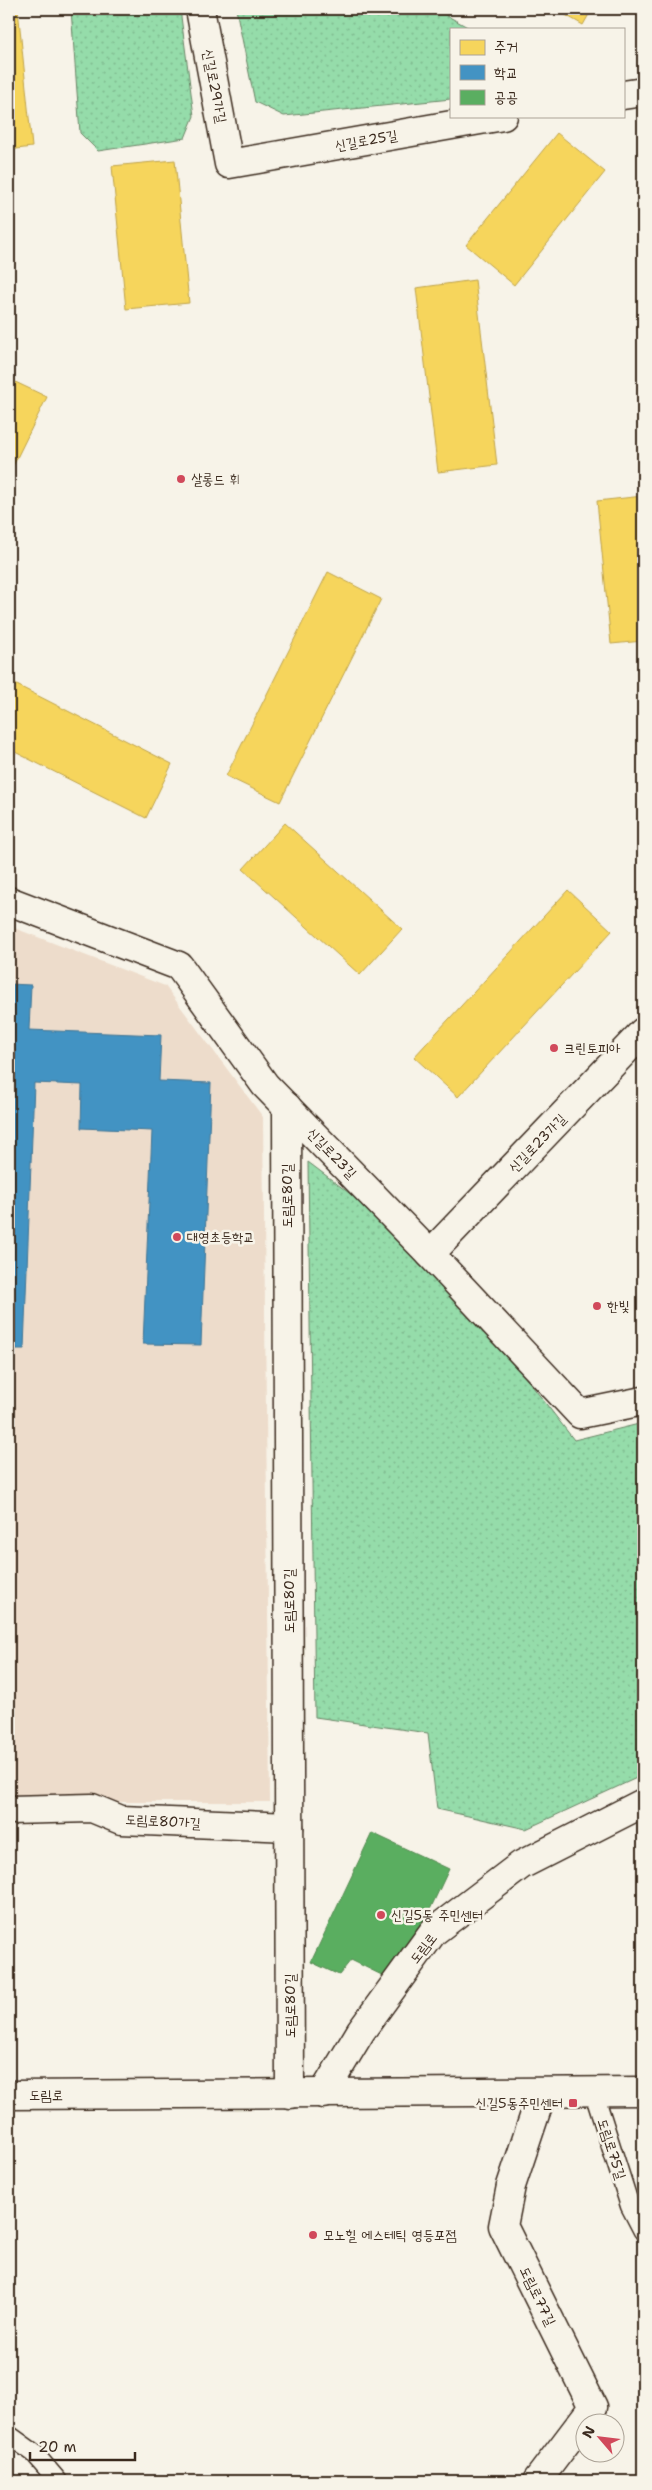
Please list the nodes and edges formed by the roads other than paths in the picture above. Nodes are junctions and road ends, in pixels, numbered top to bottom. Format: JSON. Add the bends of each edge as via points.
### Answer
{"nodes":[{"id":1,"x":200,"y":9,"type":"edge"},
{"id":2,"x":643,"y":92,"type":"edge"},
{"id":3,"x":624,"y":95,"type":"edge"},
{"id":4,"x":492,"y":118,"type":"edge"},
{"id":5,"x":229,"y":164,"type":"joint"},
{"id":6,"x":9,"y":901,"type":"edge"},
{"id":7,"x":643,"y":1032,"type":"edge"},
{"id":8,"x":287,"y":1107,"type":"junction"},
{"id":9,"x":430,"y":1254,"type":"junction"},
{"id":10,"x":643,"y":1401,"type":"edge"},
{"id":11,"x":643,"y":1803,"type":"edge"},
{"id":12,"x":9,"y":1810,"type":"edge"},
{"id":13,"x":289,"y":1827,"type":"junction"},
{"id":14,"x":643,"y":2091,"type":"edge"},
{"id":15,"x":542,"y":2093,"type":"junction"},
{"id":16,"x":594,"y":2093,"type":"junction"},
{"id":17,"x":290,"y":2094,"type":"junction"},
{"id":18,"x":323,"y":2094,"type":"junction"},
{"id":19,"x":9,"y":2095,"type":"edge"},
{"id":20,"x":643,"y":2231,"type":"edge"},
{"id":21,"x":9,"y":2435,"type":"edge"},
{"id":22,"x":58,"y":2481,"type":"edge"},
{"id":23,"x":537,"y":2481,"type":"edge"}],
"edges":[{"from":1,"to":5,"type":"street","name":"신길로29가길"},
{"from":2,"to":3,"type":"street"},
{"from":4,"to":5,"type":"street","name":"신길로25길"},
{"from":6,"to":8,"type":"street","name":"신길로23길","via":[[179,966],[265,1085]]},
{"from":7,"to":9,"type":"street","name":"신길로23가길"},
{"from":8,"to":9,"type":"street","name":"신길로23길"},
{"from":8,"to":13,"type":"street","name":"도림로80길"},
{"from":9,"to":10,"type":"street","name":"신길로23길","via":[[580,1414]]},
{"from":11,"to":18,"type":"street","name":"도림로","via":[[520,1865],[433,1932],[360,2031]]},
{"from":12,"to":13,"type":"street","name":"도림로80가길","via":[[92,1808],[121,1820]]},
{"from":13,"to":17,"type":"street","name":"도림로80길"},
{"from":14,"to":16,"type":"street","name":"도림로"},
{"from":15,"to":16,"type":"street","name":"도림로"},
{"from":15,"to":18,"type":"street","name":"도림로"},
{"from":15,"to":23,"type":"street","name":"도림로77길","via":[[511,2186],[503,2226],[593,2407]]},
{"from":16,"to":20,"type":"lane","name":"도림로75길","via":[[630,2206]]},
{"from":17,"to":18,"type":"street","name":"도림로"},
{"from":17,"to":19,"type":"street","name":"도림로"},
{"from":21,"to":22,"type":"lane","via":[[34,2453]]}]}
